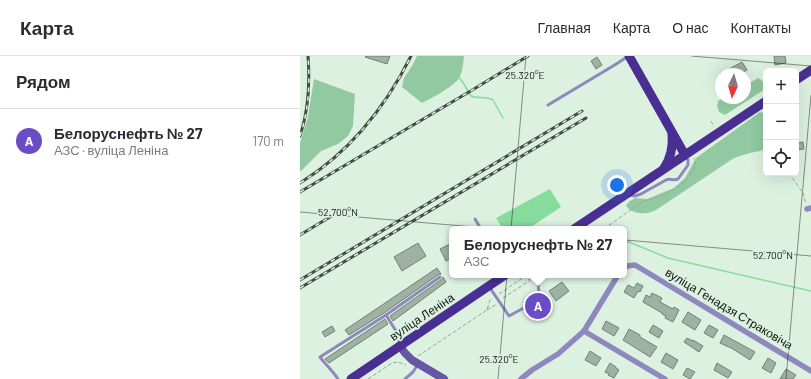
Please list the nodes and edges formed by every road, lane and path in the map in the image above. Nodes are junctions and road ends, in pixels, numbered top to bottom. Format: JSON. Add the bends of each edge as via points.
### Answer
{"nodes":[{"id":1,"x":629,"y":56,"type":"edge"},
{"id":2,"x":811,"y":70,"type":"edge"},
{"id":3,"x":799,"y":78,"type":"edge"},
{"id":4,"x":763,"y":103,"type":"edge"},
{"id":5,"x":548,"y":105,"type":"dead end"},
{"id":6,"x":711,"y":121,"type":"dead end"},
{"id":7,"x":719,"y":128,"type":"junction"},
{"id":8,"x":672,"y":131,"type":"junction"},
{"id":9,"x":689,"y":155,"type":"junction"},
{"id":10,"x":662,"y":170,"type":"junction"},
{"id":11,"x":791,"y":176,"type":"edge"},
{"id":12,"x":625,"y":195,"type":"junction"},
{"id":13,"x":809,"y":208,"type":"edge"},
{"id":14,"x":475,"y":219,"type":"dead end"},
{"id":15,"x":479,"y":226,"type":"edge"},
{"id":16,"x":578,"y":226,"type":"edge"},
{"id":17,"x":608,"y":226,"type":"edge"},
{"id":18,"x":627,"y":266,"type":"edge"},
{"id":19,"x":440,"y":277,"type":"dead end"},
{"id":20,"x":501,"y":278,"type":"edge"},
{"id":21,"x":523,"y":278,"type":"edge"},
{"id":22,"x":535,"y":278,"type":"edge"},
{"id":23,"x":616,"y":278,"type":"edge"},
{"id":24,"x":530,"y":280,"type":"edge"},
{"id":25,"x":489,"y":286,"type":"junction"},
{"id":26,"x":539,"y":294,"type":"dead end"},
{"id":27,"x":496,"y":296,"type":"junction"},
{"id":28,"x":500,"y":302,"type":"junction"},
{"id":29,"x":531,"y":304,"type":"dead end"},
{"id":30,"x":487,"y":310,"type":"junction"},
{"id":31,"x":386,"y":315,"type":"junction"},
{"id":32,"x":584,"y":331,"type":"junction"},
{"id":33,"x":400,"y":346,"type":"junction"},
{"id":34,"x":415,"y":362,"type":"junction"},
{"id":35,"x":811,"y":371,"type":"edge"},
{"id":36,"x":338,"y":379,"type":"edge"},
{"id":37,"x":351,"y":379,"type":"edge"},
{"id":38,"x":368,"y":379,"type":"edge"},
{"id":39,"x":405,"y":379,"type":"edge"},
{"id":40,"x":444,"y":379,"type":"edge"},
{"id":41,"x":521,"y":379,"type":"edge"},
{"id":42,"x":665,"y":379,"type":"edge"}],
"edges":[{"from":1,"to":5,"type":"lane"},
{"from":1,"to":8,"type":"main road"},
{"from":2,"to":3,"type":"main road"},
{"from":4,"to":7,"type":"main road"},
{"from":6,"to":7,"type":"path"},
{"from":7,"to":9,"type":"main road"},
{"from":8,"to":9,"type":"main road"},
{"from":8,"to":10,"type":"main road","via":[[672,150]]},
{"from":9,"to":10,"type":"main road"},
{"from":9,"to":12,"type":"lane","via":[[688,165],[678,179],[666,180],[635,196]]},
{"from":9,"to":17,"type":"path","via":[[695,165],[686,180],[673,190],[643,201]]},
{"from":10,"to":12,"type":"main road"},
{"from":11,"to":13,"type":"path","via":[[803,193]]},
{"from":12,"to":16,"type":"main road"},
{"from":14,"to":15,"type":"lane"},
{"from":18,"to":35,"type":"street","name":"вуліца Генадзя Страковіча","via":[[635,265]]},
{"from":19,"to":31,"type":"lane"},
{"from":20,"to":25,"type":"main road","name":"вуліца Леніна"},
{"from":21,"to":27,"type":"path"},
{"from":22,"to":26,"type":"lane"},
{"from":23,"to":32,"type":"street"},
{"from":24,"to":28,"type":"path"},
{"from":25,"to":27,"type":"lane"},
{"from":25,"to":33,"type":"main road","name":"вуліца Леніна"},
{"from":27,"to":28,"type":"lane"},
{"from":27,"to":30,"type":"path","via":[[490,300]]},
{"from":28,"to":29,"type":"lane","via":[[509,316]]},
{"from":28,"to":30,"type":"path"},
{"from":30,"to":34,"type":"path"},
{"from":31,"to":33,"type":"lane","via":[[396,331]]},
{"from":31,"to":36,"type":"lane","via":[[320,357]]},
{"from":32,"to":41,"type":"street","via":[[558,354]]},
{"from":32,"to":42,"type":"street"},
{"from":33,"to":34,"type":"street"},
{"from":33,"to":37,"type":"main road","name":"вуліца Леніна"},
{"from":34,"to":38,"type":"path","via":[[406,365],[392,363]]},
{"from":34,"to":39,"type":"lane","via":[[412,372]]},
{"from":34,"to":40,"type":"street"}]}
